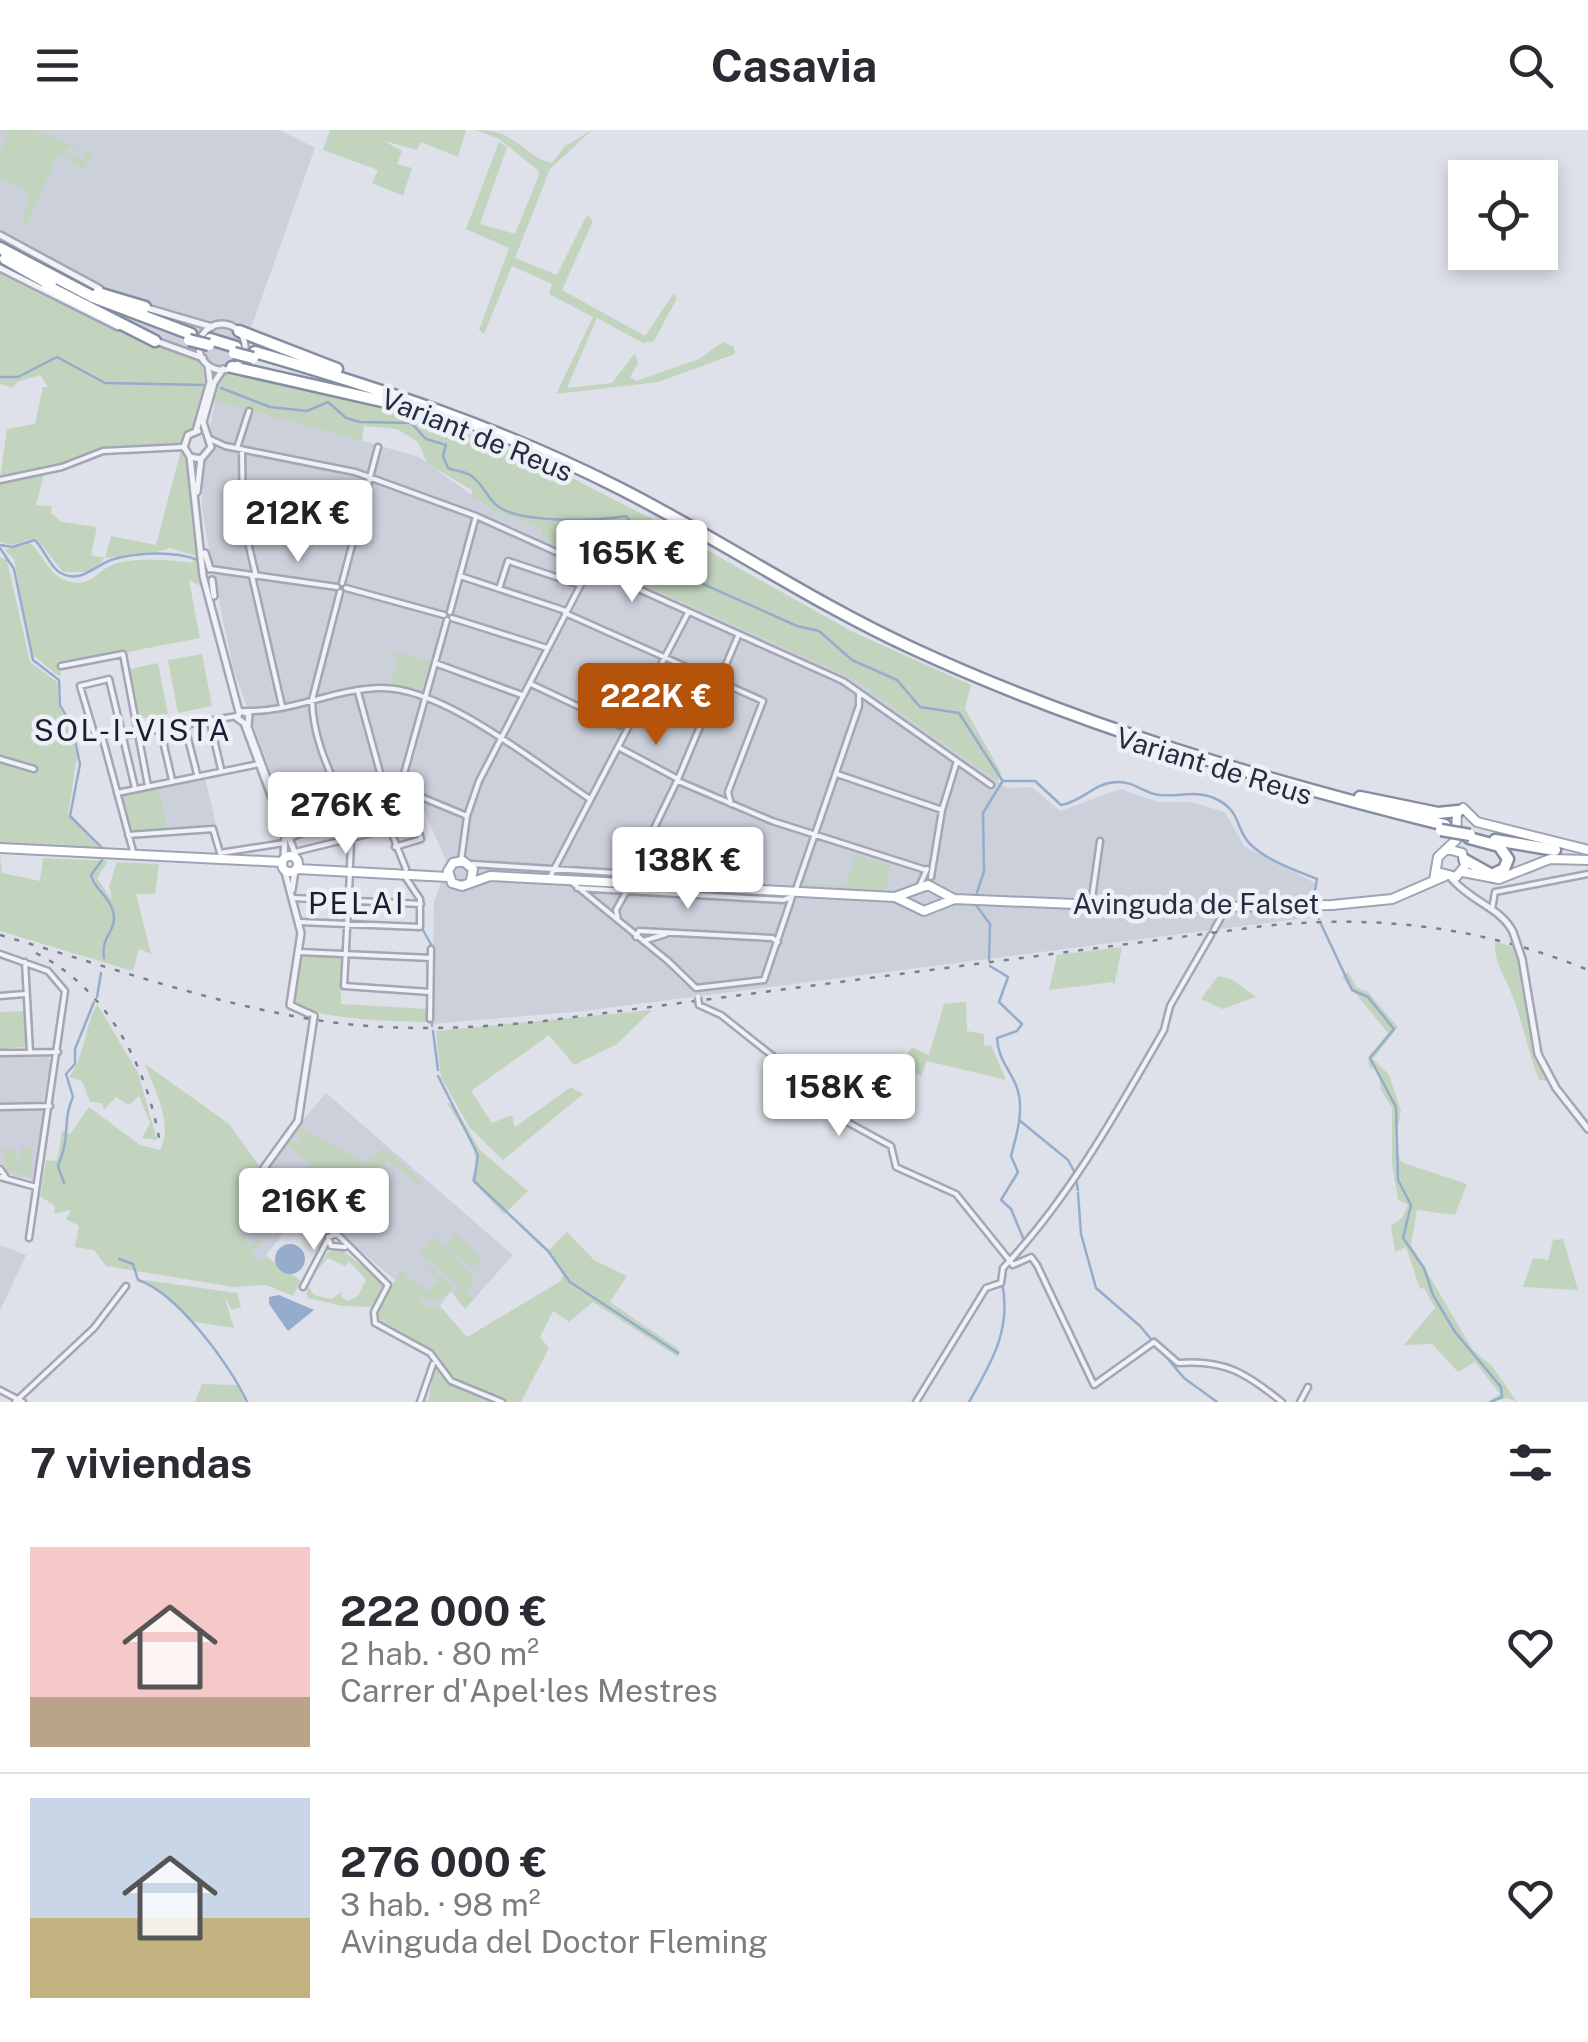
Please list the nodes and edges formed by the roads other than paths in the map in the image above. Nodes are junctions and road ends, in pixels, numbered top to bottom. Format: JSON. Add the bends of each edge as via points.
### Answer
{"nodes":[{"id":1,"x":0,"y":235,"type":"edge"},
{"id":2,"x":0,"y":252,"type":"edge"},
{"id":3,"x":24,"y":266,"type":"junction"},
{"id":4,"x":0,"y":268,"type":"edge"},
{"id":5,"x":144,"y":308,"type":"junction"},
{"id":6,"x":238,"y":331,"type":"junction"},
{"id":7,"x":210,"y":337,"type":"junction"},
{"id":8,"x":155,"y":341,"type":"junction"},
{"id":9,"x":205,"y":361,"type":"junction"},
{"id":10,"x":228,"y":368,"type":"junction"},
{"id":11,"x":249,"y":411,"type":"dead end"},
{"id":12,"x":434,"y":411,"type":"junction"},
{"id":13,"x":200,"y":432,"type":"junction"},
{"id":14,"x":210,"y":439,"type":"junction"},
{"id":15,"x":225,"y":446,"type":"junction"},
{"id":16,"x":184,"y":447,"type":"junction"},
{"id":17,"x":378,"y":447,"type":"dead end"},
{"id":18,"x":242,"y":449,"type":"junction"},
{"id":19,"x":210,"y":452,"type":"junction"},
{"id":20,"x":190,"y":457,"type":"junction"},
{"id":21,"x":201,"y":458,"type":"junction"},
{"id":22,"x":371,"y":476,"type":"junction"},
{"id":23,"x":0,"y":480,"type":"edge"},
{"id":24,"x":476,"y":516,"type":"junction"},
{"id":25,"x":249,"y":557,"type":"junction"},
{"id":26,"x":590,"y":567,"type":"junction"},
{"id":27,"x":210,"y":574,"type":"junction"},
{"id":28,"x":240,"y":574,"type":"junction"},
{"id":29,"x":254,"y":576,"type":"junction"},
{"id":30,"x":460,"y":576,"type":"junction"},
{"id":31,"x":580,"y":585,"type":"junction"},
{"id":32,"x":341,"y":587,"type":"junction"},
{"id":33,"x":499,"y":589,"type":"junction"},
{"id":34,"x":566,"y":612,"type":"junction"},
{"id":35,"x":688,"y":612,"type":"junction"},
{"id":36,"x":448,"y":616,"type":"junction"},
{"id":37,"x":738,"y":636,"type":"junction"},
{"id":38,"x":547,"y":648,"type":"junction"},
{"id":39,"x":665,"y":657,"type":"junction"},
{"id":40,"x":435,"y":664,"type":"junction"},
{"id":41,"x":61,"y":666,"type":"dead end"},
{"id":42,"x":534,"y":672,"type":"junction"},
{"id":43,"x":719,"y":682,"type":"junction"},
{"id":44,"x":538,"y":684,"type":"junction"},
{"id":45,"x":858,"y":690,"type":"junction"},
{"id":46,"x":357,"y":692,"type":"junction"},
{"id":47,"x":524,"y":692,"type":"junction"},
{"id":48,"x":870,"y":698,"type":"junction"},
{"id":49,"x":425,"y":699,"type":"junction"},
{"id":50,"x":312,"y":700,"type":"junction"},
{"id":51,"x":282,"y":706,"type":"junction"},
{"id":52,"x":859,"y":706,"type":"junction"},
{"id":53,"x":243,"y":716,"type":"junction"},
{"id":54,"x":210,"y":722,"type":"junction"},
{"id":55,"x":630,"y":723,"type":"junction"},
{"id":56,"x":620,"y":726,"type":"junction"},
{"id":57,"x":186,"y":727,"type":"junction"},
{"id":58,"x":161,"y":732,"type":"junction"},
{"id":59,"x":624,"y":734,"type":"junction"},
{"id":60,"x":136,"y":735,"type":"junction"},
{"id":61,"x":98,"y":736,"type":"junction"},
{"id":62,"x":122,"y":736,"type":"junction"},
{"id":63,"x":501,"y":736,"type":"junction"},
{"id":64,"x":618,"y":747,"type":"junction"},
{"id":65,"x":0,"y":759,"type":"edge"},
{"id":66,"x":957,"y":760,"type":"junction"},
{"id":67,"x":260,"y":765,"type":"junction"},
{"id":68,"x":34,"y":768,"type":"dead end"},
{"id":69,"x":221,"y":769,"type":"junction"},
{"id":70,"x":197,"y":774,"type":"junction"},
{"id":71,"x":836,"y":774,"type":"junction"},
{"id":72,"x":1270,"y":778,"type":"junction"},
{"id":73,"x":172,"y":780,"type":"junction"},
{"id":74,"x":678,"y":780,"type":"junction"},
{"id":75,"x":991,"y":784,"type":"dead end"},
{"id":76,"x":148,"y":786,"type":"junction"},
{"id":77,"x":135,"y":788,"type":"junction"},
{"id":78,"x":728,"y":792,"type":"junction"},
{"id":79,"x":117,"y":793,"type":"junction"},
{"id":80,"x":718,"y":798,"type":"junction"},
{"id":81,"x":590,"y":799,"type":"junction"},
{"id":82,"x":1330,"y":799,"type":"junction"},
{"id":83,"x":379,"y":804,"type":"junction"},
{"id":84,"x":731,"y":804,"type":"junction"},
{"id":85,"x":942,"y":810,"type":"junction"},
{"id":86,"x":350,"y":816,"type":"junction"},
{"id":87,"x":467,"y":816,"type":"junction"},
{"id":88,"x":1462,"y":816,"type":"junction"},
{"id":89,"x":384,"y":817,"type":"junction"},
{"id":90,"x":388,"y":829,"type":"junction"},
{"id":91,"x":1470,"y":834,"type":"junction"},
{"id":92,"x":128,"y":835,"type":"junction"},
{"id":93,"x":814,"y":835,"type":"junction"},
{"id":94,"x":352,"y":838,"type":"junction"},
{"id":95,"x":289,"y":840,"type":"junction"},
{"id":96,"x":1100,"y":841,"type":"dead end"},
{"id":97,"x":395,"y":847,"type":"junction"},
{"id":98,"x":1448,"y":849,"type":"junction"},
{"id":99,"x":0,"y":850,"type":"edge"},
{"id":100,"x":1554,"y":850,"type":"joint"},
{"id":101,"x":134,"y":855,"type":"junction"},
{"id":102,"x":1588,"y":855,"type":"edge"},
{"id":103,"x":933,"y":862,"type":"junction"},
{"id":104,"x":290,"y":863,"type":"junction"},
{"id":105,"x":1462,"y":864,"type":"junction"},
{"id":106,"x":468,"y":865,"type":"junction"},
{"id":107,"x":350,"y":868,"type":"junction"},
{"id":108,"x":554,"y":869,"type":"junction"},
{"id":109,"x":915,"y":870,"type":"junction"},
{"id":110,"x":926,"y":870,"type":"junction"},
{"id":111,"x":404,"y":871,"type":"junction"},
{"id":112,"x":448,"y":874,"type":"junction"},
{"id":113,"x":632,"y":874,"type":"junction"},
{"id":114,"x":1445,"y":874,"type":"junction"},
{"id":115,"x":1588,"y":874,"type":"edge"},
{"id":116,"x":490,"y":876,"type":"junction"},
{"id":117,"x":924,"y":877,"type":"junction"},
{"id":118,"x":549,"y":879,"type":"junction"},
{"id":119,"x":471,"y":880,"type":"junction"},
{"id":120,"x":573,"y":884,"type":"junction"},
{"id":121,"x":934,"y":886,"type":"junction"},
{"id":122,"x":627,"y":888,"type":"junction"},
{"id":123,"x":917,"y":889,"type":"junction"},
{"id":124,"x":1463,"y":892,"type":"junction"},
{"id":125,"x":793,"y":894,"type":"junction"},
{"id":126,"x":293,"y":895,"type":"junction"},
{"id":127,"x":895,"y":897,"type":"junction"},
{"id":128,"x":348,"y":900,"type":"junction"},
{"id":129,"x":954,"y":900,"type":"junction"},
{"id":130,"x":421,"y":904,"type":"junction"},
{"id":131,"x":914,"y":904,"type":"junction"},
{"id":132,"x":1091,"y":905,"type":"junction"},
{"id":133,"x":937,"y":906,"type":"junction"},
{"id":134,"x":1226,"y":908,"type":"junction"},
{"id":135,"x":1492,"y":909,"type":"junction"},
{"id":136,"x":616,"y":910,"type":"junction"},
{"id":137,"x":300,"y":922,"type":"junction"},
{"id":138,"x":346,"y":924,"type":"junction"},
{"id":139,"x":676,"y":933,"type":"junction"},
{"id":140,"x":637,"y":935,"type":"junction"},
{"id":141,"x":658,"y":940,"type":"junction"},
{"id":142,"x":645,"y":941,"type":"junction"},
{"id":143,"x":774,"y":943,"type":"junction"},
{"id":144,"x":431,"y":949,"type":"dead end"},
{"id":145,"x":299,"y":952,"type":"junction"},
{"id":146,"x":658,"y":952,"type":"junction"},
{"id":147,"x":0,"y":954,"type":"edge"},
{"id":148,"x":346,"y":954,"type":"junction"},
{"id":149,"x":430,"y":958,"type":"junction"},
{"id":150,"x":25,"y":960,"type":"junction"},
{"id":151,"x":668,"y":961,"type":"junction"},
{"id":152,"x":33,"y":963,"type":"junction"},
{"id":153,"x":26,"y":969,"type":"junction"},
{"id":154,"x":696,"y":988,"type":"junction"},
{"id":155,"x":430,"y":992,"type":"junction"},
{"id":156,"x":27,"y":994,"type":"junction"},
{"id":157,"x":0,"y":996,"type":"edge"},
{"id":158,"x":430,"y":1019,"type":"dead end"},
{"id":159,"x":0,"y":1052,"type":"edge"},
{"id":160,"x":30,"y":1052,"type":"junction"},
{"id":161,"x":58,"y":1052,"type":"junction"},
{"id":162,"x":50,"y":1106,"type":"junction"},
{"id":163,"x":0,"y":1107,"type":"edge"},
{"id":164,"x":1588,"y":1129,"type":"edge"},
{"id":165,"x":0,"y":1173,"type":"edge"},
{"id":166,"x":36,"y":1187,"type":"junction"},
{"id":167,"x":28,"y":1238,"type":"dead end"},
{"id":168,"x":333,"y":1240,"type":"junction"},
{"id":169,"x":1010,"y":1261,"type":"junction"},
{"id":170,"x":126,"y":1286,"type":"dead end"},
{"id":171,"x":302,"y":1287,"type":"dead end"},
{"id":172,"x":434,"y":1361,"type":"junction"},
{"id":173,"x":1308,"y":1388,"type":"dead end"},
{"id":174,"x":0,"y":1390,"type":"edge"},
{"id":175,"x":19,"y":1401,"type":"edge"},
{"id":176,"x":420,"y":1402,"type":"edge"},
{"id":177,"x":502,"y":1402,"type":"edge"},
{"id":178,"x":916,"y":1402,"type":"edge"},
{"id":179,"x":1282,"y":1402,"type":"edge"},
{"id":180,"x":1300,"y":1402,"type":"edge"}],
"edges":[{"from":1,"to":5,"type":"street"},
{"from":2,"to":3,"type":"highway","name":"Variant de Reus"},
{"from":3,"to":5,"type":"highway"},
{"from":3,"to":7,"type":"highway","name":"Variant de Reus","bridge":true,"via":[[190,337]]},
{"from":3,"to":8,"type":"highway"},
{"from":4,"to":8,"type":"street"},
{"from":5,"to":7,"type":"street"},
{"from":6,"to":7,"type":"street","via":[[227,324]]},
{"from":6,"to":10,"type":"street","via":[[245,349]]},
{"from":6,"to":12,"type":"highway"},
{"from":7,"to":9,"type":"street","via":[[201,339]]},
{"from":7,"to":12,"type":"highway","name":"Variant de Reus","bridge":true},
{"from":8,"to":9,"type":"street"},
{"from":9,"to":10,"type":"street"},
{"from":9,"to":13,"type":"street","via":[[210,378]]},
{"from":10,"to":12,"type":"highway"},
{"from":10,"to":13,"type":"street","via":[[214,383]]},
{"from":11,"to":18,"type":"street"},
{"from":12,"to":72,"type":"highway","name":"Variant de Reus","via":[[618,488],[932,658],[1095,722]]},
{"from":12,"to":82,"type":"highway","name":"Variant de Reus","via":[[558,465],[960,676],[1157,750]]},
{"from":13,"to":14,"type":"street"},
{"from":13,"to":16,"type":"street","via":[[188,435]]},
{"from":14,"to":15,"type":"street"},
{"from":14,"to":19,"type":"street"},
{"from":15,"to":18,"type":"street"},
{"from":15,"to":19,"type":"street"},
{"from":16,"to":20,"type":"street"},
{"from":16,"to":23,"type":"street","via":[[103,451]]},
{"from":17,"to":22,"type":"street"},
{"from":18,"to":22,"type":"street"},
{"from":18,"to":25,"type":"street"},
{"from":19,"to":21,"type":"street"},
{"from":20,"to":21,"type":"street"},
{"from":20,"to":27,"type":"street"},
{"from":21,"to":27,"type":"street","via":[[198,499]]},
{"from":22,"to":24,"type":"street"},
{"from":22,"to":32,"type":"street"},
{"from":24,"to":26,"type":"street"},
{"from":24,"to":30,"type":"street"},
{"from":25,"to":28,"type":"street"},
{"from":25,"to":29,"type":"street"},
{"from":26,"to":31,"type":"street"},
{"from":26,"to":35,"type":"street"},
{"from":27,"to":28,"type":"street"},
{"from":27,"to":53,"type":"street"},
{"from":28,"to":29,"type":"street"},
{"from":29,"to":32,"type":"street"},
{"from":29,"to":51,"type":"street"},
{"from":30,"to":33,"type":"street"},
{"from":30,"to":36,"type":"street"},
{"from":31,"to":33,"type":"street","via":[[508,561]]},
{"from":31,"to":34,"type":"street"},
{"from":32,"to":36,"type":"street"},
{"from":32,"to":50,"type":"street"},
{"from":33,"to":34,"type":"street"},
{"from":34,"to":38,"type":"street"},
{"from":34,"to":39,"type":"street"},
{"from":35,"to":37,"type":"street"},
{"from":35,"to":39,"type":"street"},
{"from":36,"to":38,"type":"street"},
{"from":36,"to":40,"type":"street"},
{"from":37,"to":43,"type":"street"},
{"from":37,"to":45,"type":"street"},
{"from":38,"to":42,"type":"street"},
{"from":39,"to":43,"type":"street"},
{"from":39,"to":55,"type":"street"},
{"from":40,"to":47,"type":"street"},
{"from":40,"to":49,"type":"street"},
{"from":41,"to":60,"type":"street","via":[[123,654]]},
{"from":42,"to":44,"type":"street"},
{"from":42,"to":47,"type":"street"},
{"from":43,"to":74,"type":"street"},
{"from":43,"to":78,"type":"street","via":[[764,703]]},
{"from":44,"to":47,"type":"street"},
{"from":44,"to":56,"type":"street"},
{"from":45,"to":48,"type":"street"},
{"from":45,"to":52,"type":"street"},
{"from":46,"to":49,"type":"street","via":[[399,690]]},
{"from":46,"to":50,"type":"street"},
{"from":46,"to":83,"type":"street","via":[[388,796]]},
{"from":47,"to":63,"type":"street"},
{"from":48,"to":52,"type":"street"},
{"from":48,"to":66,"type":"street"},
{"from":49,"to":63,"type":"street"},
{"from":49,"to":87,"type":"street","via":[[404,786]]},
{"from":50,"to":51,"type":"street"},
{"from":50,"to":86,"type":"street","via":[[315,736]]},
{"from":51,"to":53,"type":"street"},
{"from":52,"to":71,"type":"street"},
{"from":53,"to":54,"type":"street"},
{"from":53,"to":67,"type":"street"},
{"from":53,"to":95,"type":"street"},
{"from":54,"to":57,"type":"street"},
{"from":54,"to":69,"type":"street"},
{"from":55,"to":56,"type":"street"},
{"from":55,"to":59,"type":"street"},
{"from":56,"to":59,"type":"street"},
{"from":57,"to":58,"type":"street"},
{"from":57,"to":70,"type":"street"},
{"from":58,"to":60,"type":"street"},
{"from":58,"to":73,"type":"street"},
{"from":59,"to":64,"type":"street"},
{"from":60,"to":62,"type":"street"},
{"from":60,"to":76,"type":"street"},
{"from":61,"to":62,"type":"street"},
{"from":61,"to":62,"type":"street","via":[[80,686],[110,679]]},
{"from":61,"to":79,"type":"street"},
{"from":62,"to":77,"type":"street"},
{"from":63,"to":81,"type":"street"},
{"from":63,"to":87,"type":"street"},
{"from":64,"to":74,"type":"street"},
{"from":64,"to":81,"type":"street"},
{"from":65,"to":68,"type":"street"},
{"from":66,"to":75,"type":"street"},
{"from":66,"to":85,"type":"street"},
{"from":67,"to":69,"type":"street"},
{"from":67,"to":95,"type":"street"},
{"from":69,"to":70,"type":"street"},
{"from":70,"to":73,"type":"street"},
{"from":71,"to":85,"type":"street"},
{"from":71,"to":93,"type":"street"},
{"from":72,"to":82,"type":"highway","name":"Variant de Reus"},
{"from":72,"to":88,"type":"highway"},
{"from":73,"to":76,"type":"street"},
{"from":74,"to":80,"type":"street"},
{"from":74,"to":113,"type":"street"},
{"from":76,"to":77,"type":"street"},
{"from":77,"to":79,"type":"street"},
{"from":78,"to":80,"type":"street"},
{"from":78,"to":84,"type":"street"},
{"from":79,"to":92,"type":"street"},
{"from":80,"to":84,"type":"street"},
{"from":81,"to":108,"type":"street"},
{"from":82,"to":91,"type":"highway","bridge":true},
{"from":83,"to":86,"type":"street"},
{"from":83,"to":89,"type":"street"},
{"from":84,"to":93,"type":"street"},
{"from":85,"to":103,"type":"street"},
{"from":86,"to":95,"type":"street"},
{"from":87,"to":106,"type":"street"},
{"from":88,"to":98,"type":"main road","name":"Avinguda de Falset"},
{"from":88,"to":102,"type":"main road"},
{"from":88,"to":105,"type":"main road"},
{"from":89,"to":90,"type":"street"},
{"from":89,"to":97,"type":"street","via":[[410,809],[420,838]]},
{"from":90,"to":94,"type":"street"},
{"from":90,"to":97,"type":"street"},
{"from":91,"to":100,"type":"highway"},
{"from":91,"to":105,"type":"highway","via":[[1500,846],[1508,860],[1492,874]]},
{"from":92,"to":95,"type":"street","via":[[213,829],[220,854]]},
{"from":92,"to":101,"type":"street"},
{"from":93,"to":109,"type":"street"},
{"from":93,"to":125,"type":"street"},
{"from":94,"to":104,"type":"street"},
{"from":94,"to":107,"type":"street"},
{"from":95,"to":104,"type":"street"},
{"from":95,"to":104,"type":"street"},
{"from":96,"to":132,"type":"street"},
{"from":97,"to":111,"type":"street"},
{"from":98,"to":105,"type":"main road"},
{"from":98,"to":114,"type":"main road","name":"Avinguda de Falset","via":[[1438,857]]},
{"from":99,"to":101,"type":"main road"},
{"from":99,"to":104,"type":"main road"},
{"from":100,"to":102,"type":"main road"},
{"from":101,"to":104,"type":"main road"},
{"from":102,"to":105,"type":"main road","via":[[1550,859],[1499,880]]},
{"from":103,"to":110,"type":"street"},
{"from":103,"to":121,"type":"street"},
{"from":104,"to":107,"type":"main road"},
{"from":104,"to":126,"type":"street"},
{"from":105,"to":114,"type":"main road"},
{"from":105,"to":124,"type":"street"},
{"from":106,"to":108,"type":"street"},
{"from":106,"to":112,"type":"main road"},
{"from":106,"to":116,"type":"main road"},
{"from":106,"to":119,"type":"main road"},
{"from":107,"to":111,"type":"main road"},
{"from":107,"to":128,"type":"street"},
{"from":108,"to":113,"type":"street"},
{"from":108,"to":118,"type":"street"},
{"from":109,"to":110,"type":"street"},
{"from":109,"to":117,"type":"street"},
{"from":110,"to":117,"type":"street"},
{"from":110,"to":121,"type":"street"},
{"from":111,"to":112,"type":"main road"},
{"from":111,"to":130,"type":"street"},
{"from":112,"to":119,"type":"main road","via":[[456,886]]},
{"from":113,"to":122,"type":"street"},
{"from":114,"to":124,"type":"street"},
{"from":114,"to":134,"type":"main road","name":"Avinguda de Falset","via":[[1379,901]]},
{"from":115,"to":135,"type":"street","via":[[1495,892]]},
{"from":116,"to":118,"type":"main road"},
{"from":116,"to":119,"type":"main road"},
{"from":117,"to":123,"type":"street"},
{"from":118,"to":120,"type":"main road"},
{"from":120,"to":122,"type":"main road"},
{"from":120,"to":136,"type":"street","via":[[608,912]]},
{"from":120,"to":140,"type":"street"},
{"from":121,"to":123,"type":"main road"},
{"from":121,"to":129,"type":"main road"},
{"from":121,"to":133,"type":"main road"},
{"from":122,"to":125,"type":"main road"},
{"from":122,"to":136,"type":"street"},
{"from":123,"to":127,"type":"main road"},
{"from":123,"to":131,"type":"main road"},
{"from":124,"to":135,"type":"street"},
{"from":125,"to":127,"type":"main road"},
{"from":125,"to":143,"type":"street"},
{"from":126,"to":128,"type":"street"},
{"from":126,"to":137,"type":"street"},
{"from":127,"to":131,"type":"main road"},
{"from":128,"to":130,"type":"street"},
{"from":128,"to":138,"type":"street"},
{"from":129,"to":132,"type":"main road","name":"Avinguda de Falset"},
{"from":129,"to":133,"type":"main road"},
{"from":130,"to":138,"type":"street","via":[[420,927]]},
{"from":131,"to":133,"type":"main road","via":[[924,912]]},
{"from":132,"to":134,"type":"main road","name":"Avinguda de Falset"},
{"from":134,"to":169,"type":"street","via":[[1090,1154]]},
{"from":135,"to":164,"type":"street","bridge":true,"via":[[1513,932],[1522,959],[1538,1054]]},
{"from":136,"to":140,"type":"street"},
{"from":137,"to":138,"type":"street"},
{"from":137,"to":145,"type":"street"},
{"from":138,"to":148,"type":"street"},
{"from":139,"to":140,"type":"street"},
{"from":139,"to":141,"type":"street"},
{"from":139,"to":143,"type":"street"},
{"from":140,"to":142,"type":"street"},
{"from":140,"to":151,"type":"street"},
{"from":141,"to":142,"type":"street"},
{"from":141,"to":146,"type":"street"},
{"from":142,"to":146,"type":"street"},
{"from":143,"to":154,"type":"street","via":[[774,958],[759,983]]},
{"from":144,"to":149,"type":"street"},
{"from":145,"to":148,"type":"street"},
{"from":145,"to":168,"type":"street","via":[[290,1005],[314,1019],[298,1121],[264,1168],[323,1221]]},
{"from":146,"to":151,"type":"street"},
{"from":147,"to":150,"type":"street"},
{"from":148,"to":149,"type":"street"},
{"from":148,"to":155,"type":"street","via":[[344,986]]},
{"from":149,"to":155,"type":"street"},
{"from":150,"to":152,"type":"street"},
{"from":150,"to":153,"type":"street"},
{"from":151,"to":154,"type":"street"},
{"from":152,"to":153,"type":"street"},
{"from":152,"to":161,"type":"street","via":[[66,991]]},
{"from":153,"to":156,"type":"street"},
{"from":154,"to":169,"type":"street","bridge":true,"via":[[699,1004],[804,1081],[805,1099],[890,1146],[896,1167],[950,1189]]},
{"from":155,"to":158,"type":"street"},
{"from":156,"to":157,"type":"street"},
{"from":156,"to":160,"type":"street"},
{"from":159,"to":160,"type":"street"},
{"from":160,"to":161,"type":"street"},
{"from":161,"to":162,"type":"street"},
{"from":162,"to":163,"type":"street"},
{"from":162,"to":166,"type":"street"},
{"from":165,"to":166,"type":"street"},
{"from":166,"to":167,"type":"street"},
{"from":168,"to":171,"type":"street"},
{"from":168,"to":172,"type":"street","via":[[388,1285],[374,1323]]},
{"from":169,"to":178,"type":"street"},
{"from":169,"to":179,"type":"street","via":[[1023,1264],[1030,1257],[1037,1265],[1094,1385],[1154,1342],[1178,1363],[1224,1365]]},
{"from":170,"to":175,"type":"street","via":[[94,1328]]},
{"from":172,"to":176,"type":"street"},
{"from":172,"to":177,"type":"street","via":[[451,1381]]},
{"from":173,"to":180,"type":"street"},
{"from":174,"to":175,"type":"street"}]}
